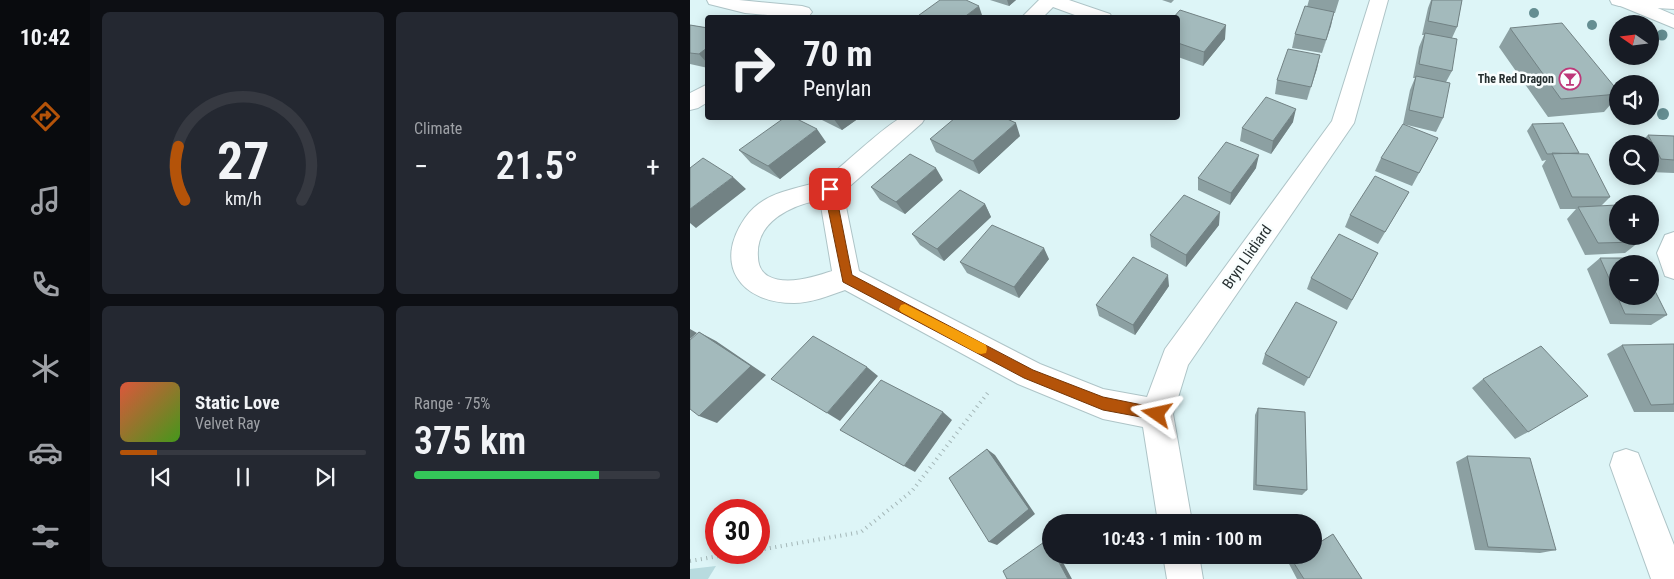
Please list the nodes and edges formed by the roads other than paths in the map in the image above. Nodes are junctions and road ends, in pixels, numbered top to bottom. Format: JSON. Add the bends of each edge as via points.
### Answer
{"nodes":[{"id":1,"x":716,"y":0,"type":"edge"},
{"id":2,"x":1050,"y":0,"type":"edge"},
{"id":3,"x":1379,"y":0,"type":"edge"},
{"id":4,"x":1622,"y":0,"type":"edge"},
{"id":5,"x":1674,"y":3,"type":"edge"},
{"id":6,"x":804,"y":10,"type":"edge"},
{"id":7,"x":1033,"y":15,"type":"edge"},
{"id":8,"x":1094,"y":15,"type":"edge"},
{"id":9,"x":1674,"y":22,"type":"edge"},
{"id":10,"x":705,"y":93,"type":"edge"},
{"id":11,"x":690,"y":103,"type":"edge"},
{"id":12,"x":912,"y":120,"type":"edge"},
{"id":13,"x":830,"y":189,"type":"junction"},
{"id":14,"x":1674,"y":243,"type":"edge"},
{"id":15,"x":1674,"y":268,"type":"edge"},
{"id":16,"x":847,"y":278,"type":"junction"},
{"id":17,"x":1157,"y":414,"type":"junction"},
{"id":18,"x":1626,"y":465,"type":"dead end"},
{"id":19,"x":1174,"y":514,"type":"edge"},
{"id":20,"x":1182,"y":564,"type":"edge"},
{"id":21,"x":1185,"y":579,"type":"edge"},
{"id":22,"x":1669,"y":579,"type":"edge"}],
"edges":[{"from":1,"to":6,"type":"street","via":[[745,7]]},
{"from":2,"to":7,"type":"street"},
{"from":2,"to":8,"type":"street"},
{"from":3,"to":17,"type":"street","name":"Bryn Llidiard","via":[[1343,123],[1175,359]]},
{"from":4,"to":5,"type":"street"},
{"from":4,"to":9,"type":"street"},
{"from":10,"to":11,"type":"street"},
{"from":12,"to":13,"type":"street"},
{"from":13,"to":16,"type":"street"},
{"from":13,"to":16,"type":"street","via":[[805,192],[767,211],[750,231],[743,249],[747,271],[758,284],[788,291],[815,288]]},
{"from":14,"to":15,"type":"street","via":[[1670,253]]},
{"from":16,"to":17,"type":"street","via":[[1029,374],[1103,404]]},
{"from":17,"to":19,"type":"street","name":"Bryn Llidiard"},
{"from":18,"to":22,"type":"street"},
{"from":20,"to":21,"type":"street"}]}
